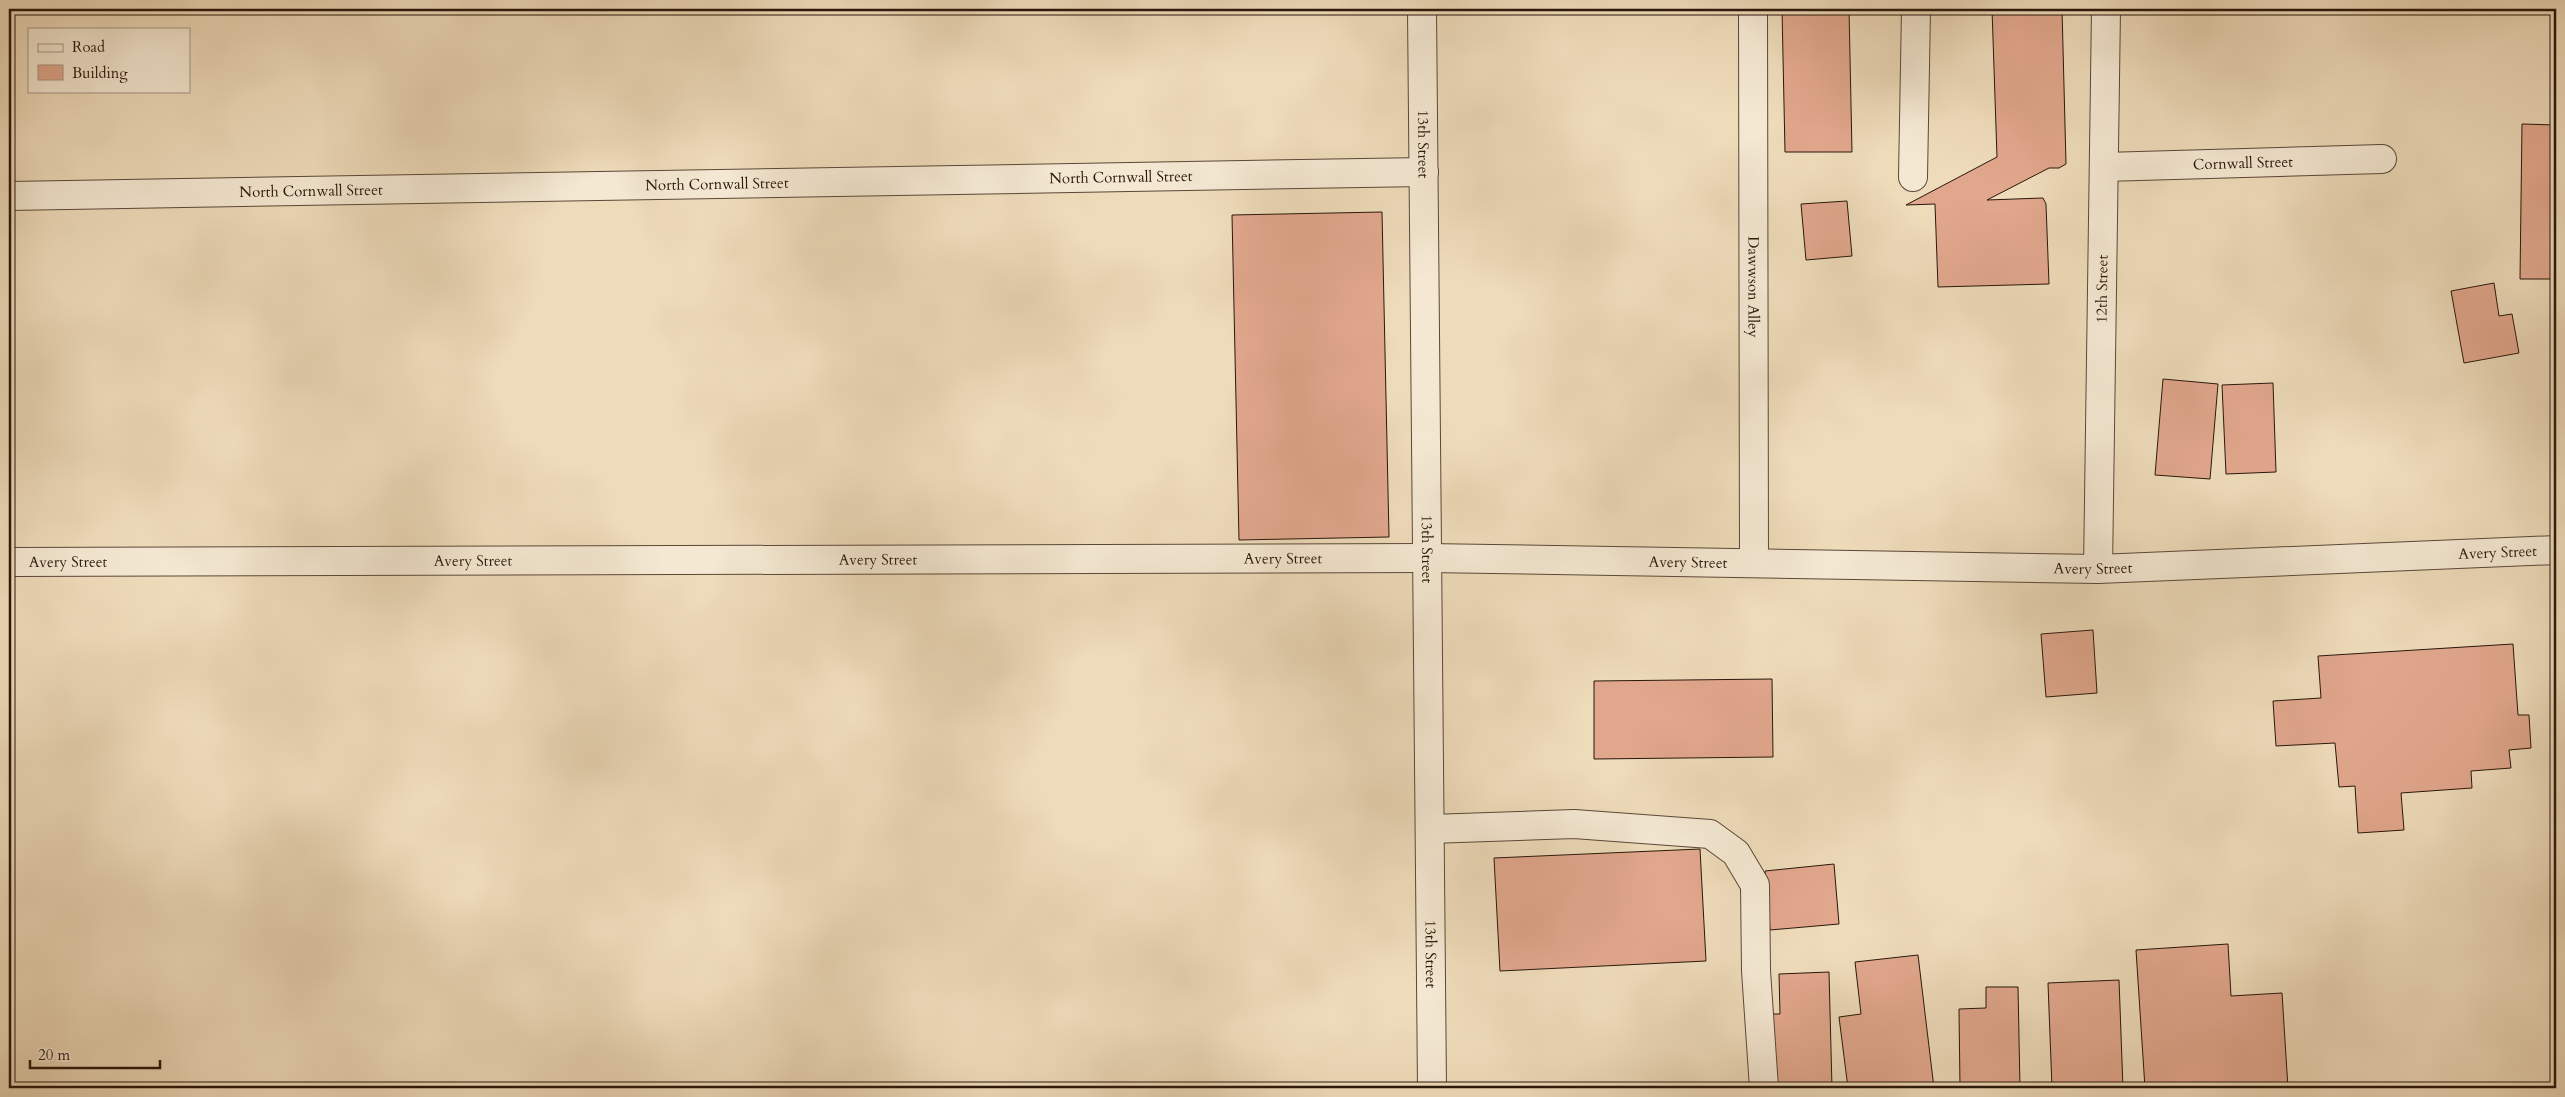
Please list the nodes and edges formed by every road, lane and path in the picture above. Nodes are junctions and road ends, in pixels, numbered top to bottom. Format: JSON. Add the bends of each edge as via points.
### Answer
{"nodes":[{"id":1,"x":1422,"y":9,"type":"edge"},
{"id":2,"x":1753,"y":9,"type":"edge"},
{"id":3,"x":1916,"y":9,"type":"edge"},
{"id":4,"x":2106,"y":9,"type":"edge"},
{"id":5,"x":2382,"y":159,"type":"dead end"},
{"id":6,"x":2104,"y":167,"type":"junction"},
{"id":7,"x":1424,"y":172,"type":"junction"},
{"id":8,"x":1913,"y":176,"type":"dead end"},
{"id":9,"x":9,"y":196,"type":"edge"},
{"id":10,"x":2556,"y":550,"type":"edge"},
{"id":11,"x":1427,"y":558,"type":"junction"},
{"id":12,"x":9,"y":562,"type":"edge"},
{"id":13,"x":1754,"y":563,"type":"junction"},
{"id":14,"x":2098,"y":568,"type":"junction"},
{"id":15,"x":1430,"y":829,"type":"junction"},
{"id":16,"x":1432,"y":1088,"type":"edge"},
{"id":17,"x":1764,"y":1088,"type":"edge"}],
"edges":[{"from":1,"to":7,"type":"street","name":"13th Street"},
{"from":2,"to":13,"type":"street","name":"Dawwson Alley"},
{"from":3,"to":8,"type":"street"},
{"from":4,"to":6,"type":"street","name":"12th Street"},
{"from":5,"to":6,"type":"street","name":"Cornwall Street"},
{"from":6,"to":14,"type":"street","name":"12th Street"},
{"from":7,"to":9,"type":"street","name":"North Cornwall Street"},
{"from":7,"to":11,"type":"street","name":"13th Street"},
{"from":10,"to":14,"type":"street","name":"Avery Street"},
{"from":11,"to":12,"type":"street","name":"Avery Street"},
{"from":11,"to":13,"type":"street","name":"Avery Street"},
{"from":11,"to":15,"type":"street","name":"13th Street"},
{"from":13,"to":14,"type":"street","name":"Avery Street"},
{"from":15,"to":16,"type":"street","name":"13th Street"},
{"from":15,"to":17,"type":"street","via":[[1574,824],[1710,834],[1736,853],[1755,885],[1756,971]]}]}
